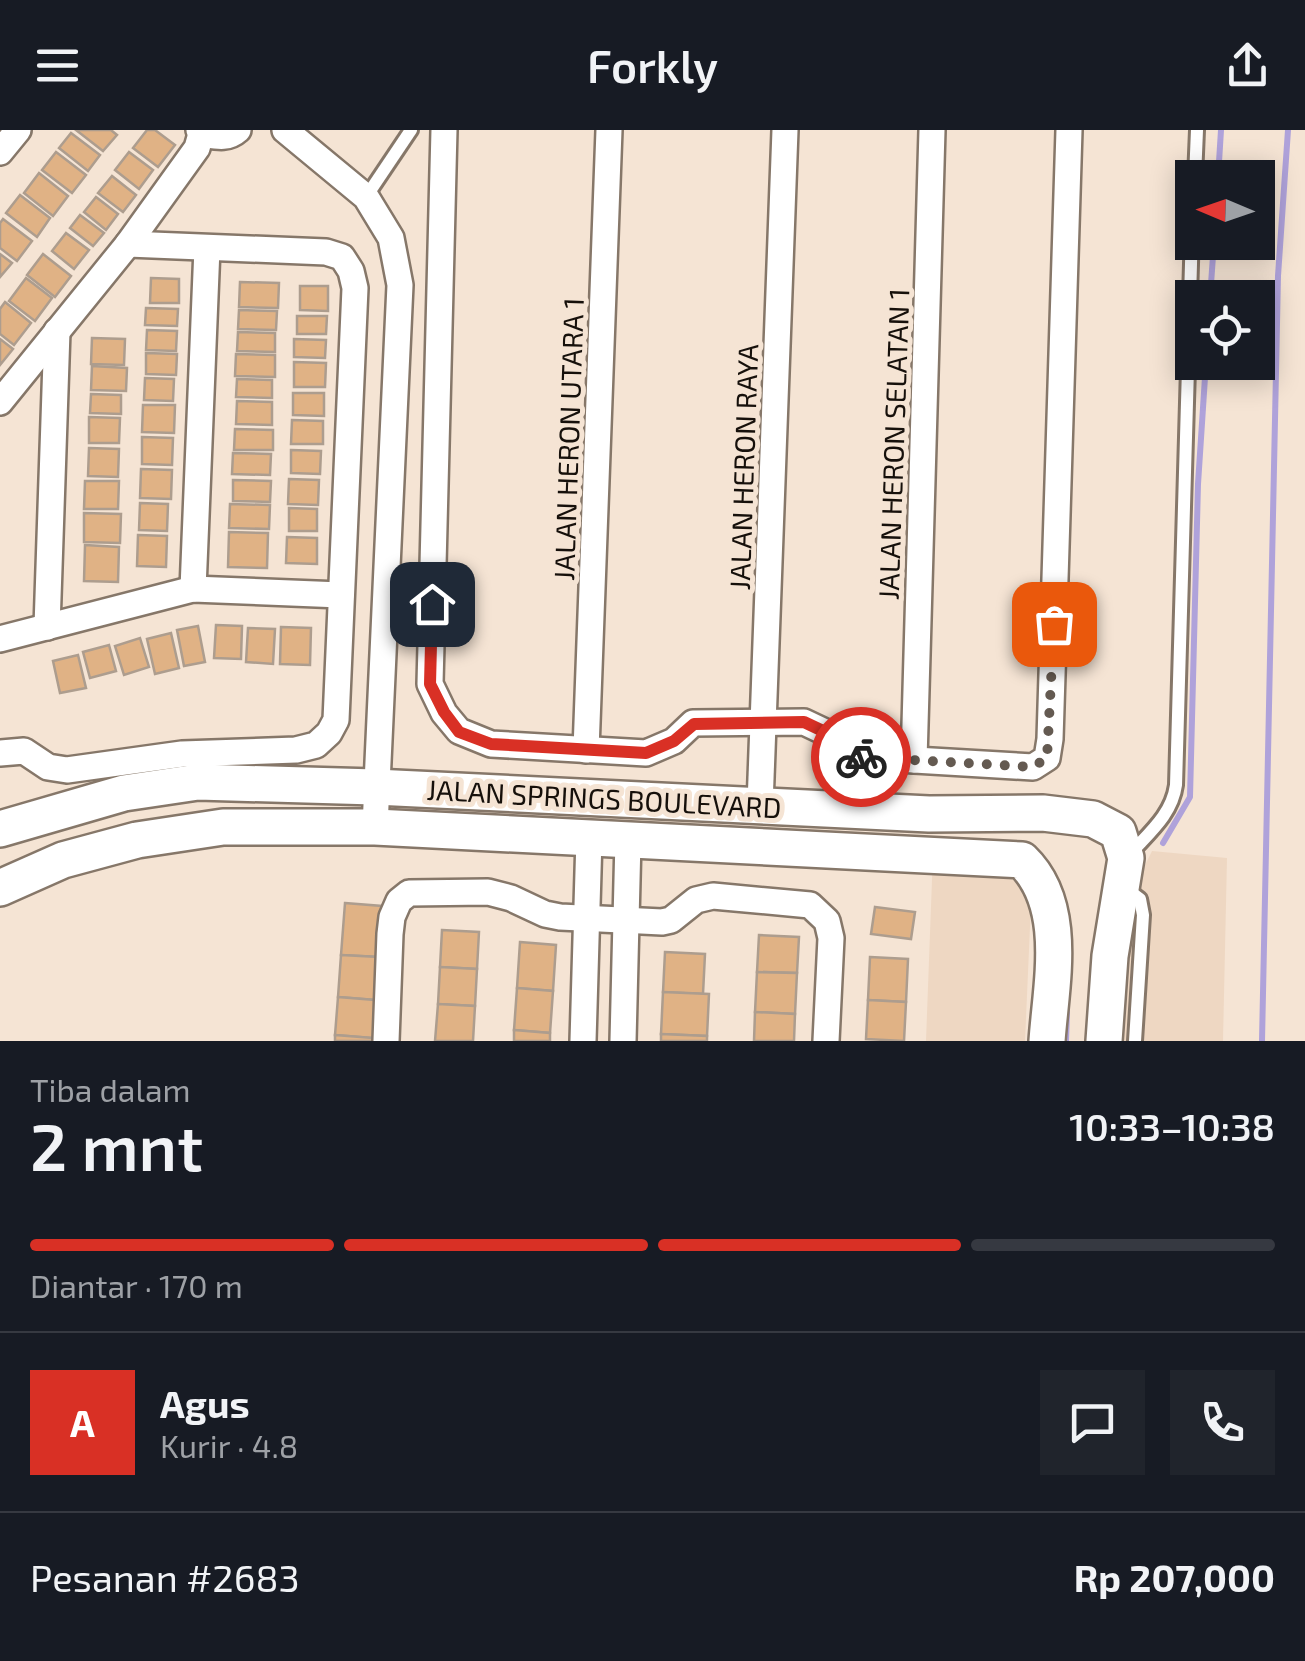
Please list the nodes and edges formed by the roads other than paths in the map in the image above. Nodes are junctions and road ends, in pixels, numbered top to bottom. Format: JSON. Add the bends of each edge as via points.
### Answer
{"nodes":[{"id":1,"x":18,"y":130,"type":"edge"},
{"id":2,"x":238,"y":130,"type":"edge"},
{"id":3,"x":284,"y":130,"type":"edge"},
{"id":4,"x":411,"y":130,"type":"edge"},
{"id":5,"x":444,"y":130,"type":"edge"},
{"id":6,"x":610,"y":130,"type":"edge"},
{"id":7,"x":785,"y":130,"type":"edge"},
{"id":8,"x":932,"y":130,"type":"edge"},
{"id":9,"x":1069,"y":130,"type":"edge"},
{"id":10,"x":1197,"y":130,"type":"edge"},
{"id":11,"x":200,"y":132,"type":"edge"},
{"id":12,"x":0,"y":152,"type":"edge"},
{"id":13,"x":1196,"y":160,"type":"edge"},
{"id":14,"x":366,"y":197,"type":"junction"},
{"id":15,"x":128,"y":244,"type":"junction"},
{"id":16,"x":207,"y":248,"type":"junction"},
{"id":17,"x":1191,"y":260,"type":"edge"},
{"id":18,"x":57,"y":331,"type":"junction"},
{"id":19,"x":0,"y":402,"type":"edge"},
{"id":20,"x":194,"y":589,"type":"junction"},
{"id":21,"x":341,"y":594,"type":"junction"},
{"id":22,"x":47,"y":627,"type":"junction"},
{"id":23,"x":0,"y":640,"type":"edge"},
{"id":24,"x":764,"y":723,"type":"junction"},
{"id":25,"x":586,"y":750,"type":"junction"},
{"id":26,"x":0,"y":753,"type":"edge"},
{"id":27,"x":914,"y":760,"type":"junction"},
{"id":28,"x":375,"y":787,"type":"junction"},
{"id":29,"x":760,"y":805,"type":"junction"},
{"id":30,"x":1043,"y":813,"type":"junction"},
{"id":31,"x":374,"y":827,"type":"junction"},
{"id":32,"x":0,"y":829,"type":"edge"},
{"id":33,"x":589,"y":838,"type":"junction"},
{"id":34,"x":628,"y":840,"type":"junction"},
{"id":35,"x":1022,"y":860,"type":"junction"},
{"id":36,"x":1129,"y":881,"type":"junction"},
{"id":37,"x":0,"y":888,"type":"edge"},
{"id":38,"x":587,"y":918,"type":"junction"},
{"id":39,"x":626,"y":920,"type":"junction"},
{"id":40,"x":386,"y":1041,"type":"edge"},
{"id":41,"x":583,"y":1041,"type":"edge"},
{"id":42,"x":623,"y":1041,"type":"edge"},
{"id":43,"x":826,"y":1041,"type":"edge"},
{"id":44,"x":1047,"y":1041,"type":"edge"},
{"id":45,"x":1104,"y":1041,"type":"edge"},
{"id":46,"x":1135,"y":1041,"type":"edge"}],
"edges":[{"from":1,"to":12,"type":"street"},
{"from":2,"to":11,"type":"street","via":[[220,137]]},
{"from":3,"to":14,"type":"street"},
{"from":4,"to":14,"type":"lane"},
{"from":5,"to":25,"type":"street","via":[[430,684],[459,732],[491,744]]},
{"from":6,"to":25,"type":"street","name":"JALAN HERON UTARA 1"},
{"from":7,"to":24,"type":"street","name":"JALAN HERON RAYA"},
{"from":8,"to":27,"type":"street","name":"JALAN HERON SELATAN 1"},
{"from":9,"to":27,"type":"street","via":[[1047,758],[1033,767]]},
{"from":10,"to":13,"type":"lane"},
{"from":11,"to":15,"type":"street","via":[[197,148]]},
{"from":14,"to":28,"type":"street","via":[[391,238],[400,285]]},
{"from":15,"to":16,"type":"street"},
{"from":15,"to":18,"type":"street"},
{"from":16,"to":20,"type":"street"},
{"from":16,"to":21,"type":"street","via":[[326,252],[342,257],[351,271]]},
{"from":17,"to":36,"type":"lane","via":[[1176,785]]},
{"from":18,"to":19,"type":"street"},
{"from":18,"to":22,"type":"street"},
{"from":20,"to":21,"type":"street"},
{"from":20,"to":22,"type":"street"},
{"from":21,"to":26,"type":"street","via":[[336,720],[316,745],[67,770],[24,751]]},
{"from":22,"to":23,"type":"street"},
{"from":24,"to":25,"type":"street","via":[[694,724],[646,753]]},
{"from":24,"to":27,"type":"street","via":[[804,722],[864,758]]},
{"from":24,"to":29,"type":"street","name":"JALAN HERON RAYA"},
{"from":28,"to":29,"type":"main road","name":"JALAN SPRINGS BOULEVARD"},
{"from":28,"to":31,"type":"street"},
{"from":28,"to":32,"type":"main road","name":"JALAN SPRINGS BOULEVARD","via":[[198,782],[124,793]]},
{"from":29,"to":30,"type":"main road","name":"JALAN SPRINGS BOULEVARD"},
{"from":30,"to":35,"type":"main road"},
{"from":30,"to":36,"type":"main road","name":"JALAN SPRINGS BOULEVARD","via":[[1093,819],[1112,829],[1122,840]]},
{"from":31,"to":33,"type":"main road","name":"JALAN SPRINGS BOULEVARD"},
{"from":31,"to":37,"type":"main road","name":"JALAN SPRINGS BOULEVARD","via":[[222,828],[137,840],[63,860]]},
{"from":33,"to":34,"type":"main road","name":"JALAN SPRINGS BOULEVARD"},
{"from":33,"to":38,"type":"street"},
{"from":34,"to":35,"type":"main road","name":"JALAN SPRINGS BOULEVARD"},
{"from":34,"to":39,"type":"street"},
{"from":35,"to":44,"type":"main road","via":[[1050,907]]},
{"from":36,"to":45,"type":"main road","via":[[1110,956]]},
{"from":36,"to":46,"type":"lane","via":[[1143,915]]},
{"from":38,"to":39,"type":"street"},
{"from":38,"to":40,"type":"street","via":[[545,914],[488,892],[409,893],[392,917]]},
{"from":38,"to":41,"type":"street"},
{"from":39,"to":42,"type":"street"},
{"from":39,"to":43,"type":"street","via":[[672,920],[712,896],[810,906],[827,921],[832,938]]}]}
